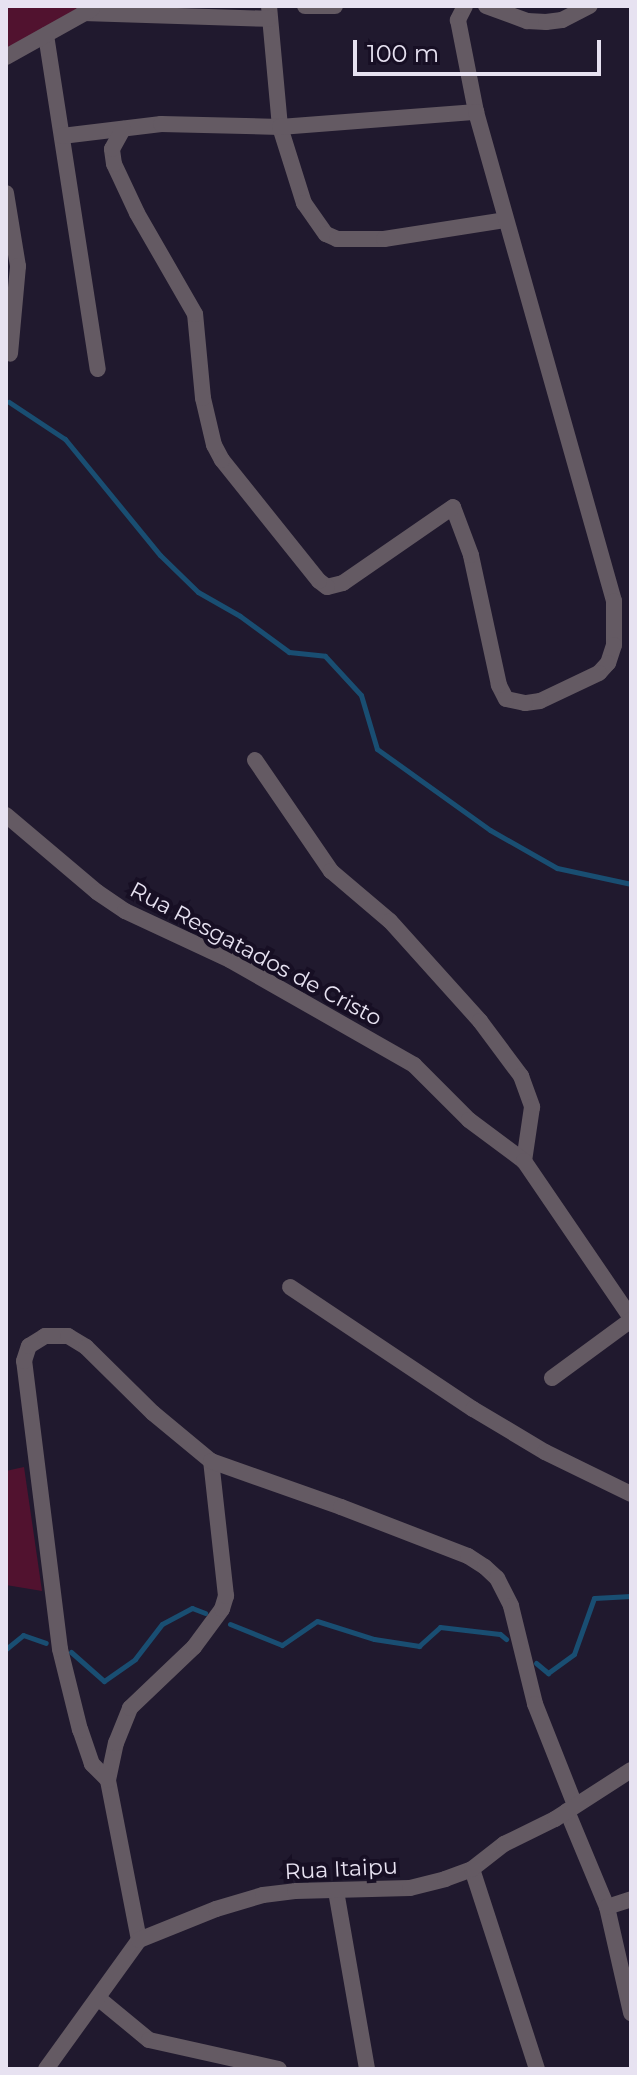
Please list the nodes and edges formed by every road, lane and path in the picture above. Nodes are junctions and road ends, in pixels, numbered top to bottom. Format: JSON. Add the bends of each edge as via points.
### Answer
{"nodes":[{"id":1,"x":305,"y":6,"type":"edge"},
{"id":2,"x":335,"y":6,"type":"edge"},
{"id":3,"x":465,"y":6,"type":"edge"},
{"id":4,"x":486,"y":6,"type":"edge"},
{"id":5,"x":590,"y":6,"type":"edge"},
{"id":6,"x":90,"y":10,"type":"edge"},
{"id":7,"x":269,"y":12,"type":"edge"},
{"id":8,"x":46,"y":35,"type":"junction"},
{"id":9,"x":6,"y":57,"type":"edge"},
{"id":10,"x":476,"y":112,"type":"junction"},
{"id":11,"x":280,"y":127,"type":"junction"},
{"id":12,"x":123,"y":129,"type":"junction"},
{"id":13,"x":62,"y":136,"type":"junction"},
{"id":14,"x":6,"y":193,"type":"edge"},
{"id":15,"x":505,"y":220,"type":"junction"},
{"id":16,"x":10,"y":354,"type":"dead end"},
{"id":17,"x":98,"y":369,"type":"dead end"},
{"id":18,"x":255,"y":760,"type":"dead end"},
{"id":19,"x":6,"y":815,"type":"edge"},
{"id":20,"x":524,"y":1161,"type":"junction"},
{"id":21,"x":290,"y":1287,"type":"dead end"},
{"id":22,"x":631,"y":1319,"type":"edge"},
{"id":23,"x":552,"y":1378,"type":"dead end"},
{"id":24,"x":211,"y":1461,"type":"junction"},
{"id":25,"x":631,"y":1494,"type":"edge"},
{"id":26,"x":631,"y":1770,"type":"edge"},
{"id":27,"x":108,"y":1780,"type":"junction"},
{"id":28,"x":571,"y":1808,"type":"junction"},
{"id":29,"x":472,"y":1869,"type":"junction"},
{"id":30,"x":336,"y":1891,"type":"junction"},
{"id":31,"x":631,"y":1899,"type":"edge"},
{"id":32,"x":607,"y":1907,"type":"junction"},
{"id":33,"x":139,"y":1940,"type":"junction"},
{"id":34,"x":627,"y":1980,"type":"edge"},
{"id":35,"x":98,"y":1998,"type":"junction"},
{"id":36,"x":631,"y":2013,"type":"edge"},
{"id":37,"x":46,"y":2069,"type":"edge"},
{"id":38,"x":279,"y":2069,"type":"edge"},
{"id":39,"x":367,"y":2069,"type":"edge"},
{"id":40,"x":537,"y":2069,"type":"edge"}],
"edges":[{"from":1,"to":2,"type":"street"},
{"from":3,"to":10,"type":"street","via":[[458,20]]},
{"from":4,"to":5,"type":"street","via":[[546,22]]},
{"from":6,"to":7,"type":"street"},
{"from":6,"to":8,"type":"street"},
{"from":7,"to":11,"type":"street"},
{"from":8,"to":9,"type":"street"},
{"from":8,"to":13,"type":"street"},
{"from":10,"to":11,"type":"street"},
{"from":10,"to":15,"type":"street"},
{"from":11,"to":12,"type":"street","via":[[161,124]]},
{"from":11,"to":15,"type":"street","via":[[304,203],[326,234],[337,239],[384,239]]},
{"from":12,"to":13,"type":"street"},
{"from":12,"to":15,"type":"street","via":[[112,149],[114,164],[195,314],[207,422],[222,460],[327,587],[343,583],[453,507],[471,555],[499,685],[506,699],[525,703],[599,673],[608,663],[616,628],[614,601]]},
{"from":13,"to":17,"type":"street"},
{"from":14,"to":16,"type":"street","via":[[18,266]]},
{"from":18,"to":20,"type":"street","via":[[331,871],[390,921],[480,1021],[521,1076],[532,1107]]},
{"from":19,"to":20,"type":"street","name":"Rua Resgatados de Cristo","via":[[125,911],[230,960],[414,1065],[469,1120]]},
{"from":20,"to":22,"type":"street","name":"Rua Resgatados de Cristo"},
{"from":21,"to":25,"type":"street","via":[[473,1409]]},
{"from":22,"to":23,"type":"street"},
{"from":24,"to":27,"type":"street","via":[[226,1596],[222,1609],[194,1647],[130,1708]]},
{"from":24,"to":27,"type":"street","via":[[86,1347],[56,1334],[29,1346],[24,1361],[33,1450],[60,1649],[92,1764]]},
{"from":24,"to":28,"type":"street","via":[[468,1556],[497,1578],[511,1606],[535,1704]]},
{"from":26,"to":28,"type":"street","name":"Rua Itaipu"},
{"from":27,"to":33,"type":"street"},
{"from":28,"to":29,"type":"street","name":"Rua Itaipu","via":[[504,1844]]},
{"from":28,"to":32,"type":"street"},
{"from":29,"to":30,"type":"street","name":"Rua Itaipu","via":[[410,1888]]},
{"from":29,"to":40,"type":"street"},
{"from":30,"to":33,"type":"street","name":"Rua Itaipu","via":[[263,1895]]},
{"from":30,"to":39,"type":"street"},
{"from":31,"to":32,"type":"street"},
{"from":32,"to":34,"type":"street"},
{"from":33,"to":35,"type":"street"},
{"from":34,"to":36,"type":"street"},
{"from":35,"to":37,"type":"street"},
{"from":35,"to":38,"type":"street","via":[[149,2040]]}]}
